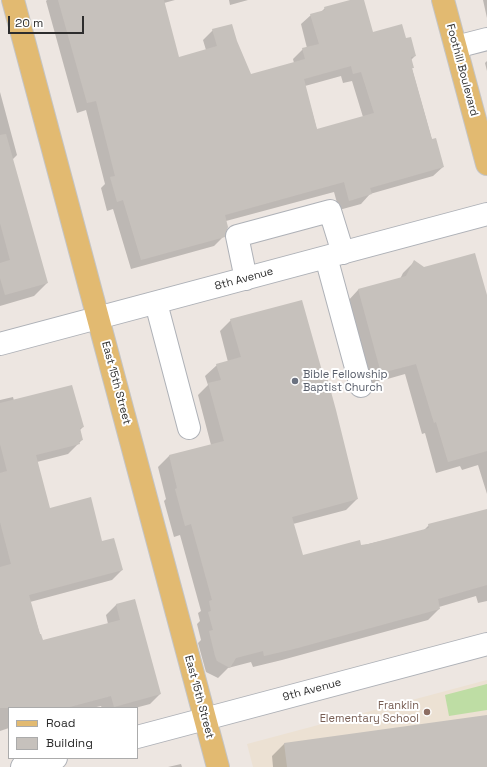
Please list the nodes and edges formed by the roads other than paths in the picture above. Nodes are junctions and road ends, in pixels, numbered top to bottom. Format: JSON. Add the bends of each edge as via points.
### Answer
{"nodes":[{"id":1,"x":13,"y":0,"type":"edge"},
{"id":2,"x":443,"y":0,"type":"edge"},
{"id":3,"x":487,"y":39,"type":"edge"},
{"id":4,"x":456,"y":47,"type":"junction"},
{"id":5,"x":487,"y":164,"type":"edge"},
{"id":6,"x":487,"y":214,"type":"edge"},
{"id":7,"x":334,"y":255,"type":"junction"},
{"id":8,"x":246,"y":279,"type":"junction"},
{"id":9,"x":156,"y":303,"type":"junction"},
{"id":10,"x":99,"y":318,"type":"junction"},
{"id":11,"x":0,"y":344,"type":"edge"},
{"id":12,"x":360,"y":386,"type":"dead end"},
{"id":13,"x":189,"y":428,"type":"dead end"},
{"id":14,"x":487,"y":644,"type":"edge"},
{"id":15,"x":205,"y":719,"type":"junction"},
{"id":16,"x":138,"y":737,"type":"edge"},
{"id":17,"x":52,"y":759,"type":"edge"},
{"id":18,"x":22,"y":767,"type":"edge"},
{"id":19,"x":218,"y":767,"type":"edge"}],
"edges":[{"from":1,"to":10,"type":"main road","name":"East 15th Street"},
{"from":2,"to":4,"type":"main road","name":"Foothill Boulevard"},
{"from":3,"to":4,"type":"street"},
{"from":4,"to":5,"type":"main road","name":"Foothill Boulevard"},
{"from":6,"to":7,"type":"street","name":"8th Avenue"},
{"from":7,"to":8,"type":"street","name":"8th Avenue"},
{"from":7,"to":8,"type":"street","via":[[330,211],[236,236]]},
{"from":7,"to":12,"type":"street"},
{"from":8,"to":9,"type":"street","name":"8th Avenue"},
{"from":9,"to":10,"type":"street","name":"8th Avenue"},
{"from":9,"to":13,"type":"street"},
{"from":10,"to":11,"type":"street","name":"8th Avenue"},
{"from":10,"to":15,"type":"main road","name":"East 15th Street"},
{"from":14,"to":15,"type":"street","name":"9th Avenue"},
{"from":15,"to":16,"type":"street","name":"9th Avenue"},
{"from":15,"to":19,"type":"main road","name":"East 15th Street"},
{"from":17,"to":18,"type":"street"}]}
